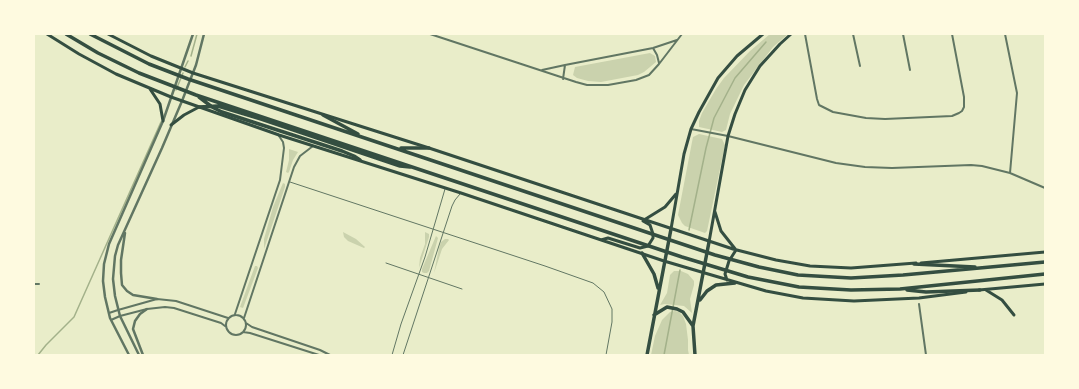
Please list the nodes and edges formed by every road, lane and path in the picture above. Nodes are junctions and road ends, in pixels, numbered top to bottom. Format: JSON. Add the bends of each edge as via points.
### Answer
{"nodes":[{"id":1,"x":47,"y":34,"type":"edge"},
{"id":2,"x":66,"y":34,"type":"edge"},
{"id":3,"x":90,"y":34,"type":"edge"},
{"id":4,"x":108,"y":34,"type":"edge"},
{"id":5,"x":194,"y":34,"type":"edge"},
{"id":6,"x":204,"y":34,"type":"edge"},
{"id":7,"x":430,"y":34,"type":"edge"},
{"id":8,"x":682,"y":34,"type":"edge"},
{"id":9,"x":763,"y":34,"type":"edge"},
{"id":10,"x":791,"y":34,"type":"edge"},
{"id":11,"x":805,"y":34,"type":"edge"},
{"id":12,"x":853,"y":34,"type":"edge"},
{"id":13,"x":903,"y":34,"type":"edge"},
{"id":14,"x":952,"y":34,"type":"edge"},
{"id":15,"x":1005,"y":34,"type":"edge"},
{"id":16,"x":678,"y":40,"type":"junction"},
{"id":17,"x":653,"y":48,"type":"junction"},
{"id":18,"x":659,"y":64,"type":"junction"},
{"id":19,"x":564,"y":65,"type":"junction"},
{"id":20,"x":860,"y":66,"type":"dead end"},
{"id":21,"x":182,"y":69,"type":"junction"},
{"id":22,"x":541,"y":70,"type":"junction"},
{"id":23,"x":910,"y":70,"type":"dead end"},
{"id":24,"x":192,"y":73,"type":"junction"},
{"id":25,"x":563,"y":78,"type":"junction"},
{"id":26,"x":149,"y":88,"type":"junction"},
{"id":27,"x":196,"y":95,"type":"junction"},
{"id":28,"x":172,"y":97,"type":"junction"},
{"id":29,"x":182,"y":101,"type":"junction"},
{"id":30,"x":199,"y":107,"type":"junction"},
{"id":31,"x":324,"y":115,"type":"junction"},
{"id":32,"x":163,"y":121,"type":"junction"},
{"id":33,"x":172,"y":125,"type":"junction"},
{"id":34,"x":691,"y":129,"type":"junction"},
{"id":35,"x":279,"y":135,"type":"junction"},
{"id":36,"x":728,"y":136,"type":"junction"},
{"id":37,"x":366,"y":139,"type":"junction"},
{"id":38,"x":314,"y":146,"type":"junction"},
{"id":39,"x":396,"y":148,"type":"junction"},
{"id":40,"x":430,"y":148,"type":"junction"},
{"id":41,"x":360,"y":160,"type":"junction"},
{"id":42,"x":413,"y":167,"type":"junction"},
{"id":43,"x":1010,"y":173,"type":"junction"},
{"id":44,"x":289,"y":182,"type":"junction"},
{"id":45,"x":446,"y":188,"type":"junction"},
{"id":46,"x":1045,"y":188,"type":"edge"},
{"id":47,"x":461,"y":193,"type":"junction"},
{"id":48,"x":677,"y":193,"type":"junction"},
{"id":49,"x":616,"y":210,"type":"junction"},
{"id":50,"x":714,"y":211,"type":"junction"},
{"id":51,"x":644,"y":220,"type":"junction"},
{"id":52,"x":671,"y":228,"type":"junction"},
{"id":53,"x":125,"y":230,"type":"junction"},
{"id":54,"x":433,"y":230,"type":"junction"},
{"id":55,"x":443,"y":233,"type":"junction"},
{"id":56,"x":602,"y":240,"type":"junction"},
{"id":57,"x":709,"y":242,"type":"junction"},
{"id":58,"x":736,"y":250,"type":"junction"},
{"id":59,"x":1045,"y":252,"type":"edge"},
{"id":60,"x":642,"y":253,"type":"junction"},
{"id":61,"x":664,"y":261,"type":"junction"},
{"id":62,"x":1045,"y":262,"type":"edge"},
{"id":63,"x":386,"y":263,"type":"dead end"},
{"id":64,"x":914,"y":264,"type":"junction"},
{"id":65,"x":988,"y":268,"type":"junction"},
{"id":66,"x":703,"y":273,"type":"junction"},
{"id":67,"x":418,"y":274,"type":"junction"},
{"id":68,"x":1045,"y":274,"type":"edge"},
{"id":69,"x":429,"y":278,"type":"junction"},
{"id":70,"x":727,"y":280,"type":"junction"},
{"id":71,"x":735,"y":283,"type":"junction"},
{"id":72,"x":34,"y":284,"type":"edge"},
{"id":73,"x":39,"y":284,"type":"dead end"},
{"id":74,"x":1045,"y":284,"type":"edge"},
{"id":75,"x":462,"y":289,"type":"dead end"},
{"id":76,"x":900,"y":289,"type":"junction"},
{"id":77,"x":980,"y":290,"type":"junction"},
{"id":78,"x":986,"y":290,"type":"junction"},
{"id":79,"x":659,"y":291,"type":"junction"},
{"id":80,"x":157,"y":299,"type":"junction"},
{"id":81,"x":698,"y":302,"type":"junction"},
{"id":82,"x":919,"y":304,"type":"dead end"},
{"id":83,"x":147,"y":309,"type":"junction"},
{"id":84,"x":118,"y":310,"type":"junction"},
{"id":85,"x":109,"y":313,"type":"junction"},
{"id":86,"x":235,"y":314,"type":"junction"},
{"id":87,"x":1014,"y":314,"type":"dead end"},
{"id":88,"x":654,"y":315,"type":"junction"},
{"id":89,"x":120,"y":316,"type":"junction"},
{"id":90,"x":228,"y":318,"type":"junction"},
{"id":91,"x":244,"y":318,"type":"junction"},
{"id":92,"x":111,"y":320,"type":"junction"},
{"id":93,"x":246,"y":323,"type":"junction"},
{"id":94,"x":226,"y":326,"type":"junction"},
{"id":95,"x":693,"y":326,"type":"junction"},
{"id":96,"x":243,"y":332,"type":"junction"},
{"id":97,"x":129,"y":355,"type":"edge"},
{"id":98,"x":139,"y":355,"type":"edge"},
{"id":99,"x":143,"y":355,"type":"edge"},
{"id":100,"x":319,"y":355,"type":"edge"},
{"id":101,"x":330,"y":355,"type":"edge"},
{"id":102,"x":392,"y":355,"type":"edge"},
{"id":103,"x":403,"y":355,"type":"edge"},
{"id":104,"x":606,"y":355,"type":"edge"},
{"id":105,"x":646,"y":355,"type":"edge"},
{"id":106,"x":695,"y":355,"type":"edge"},
{"id":107,"x":926,"y":355,"type":"edge"}],
"edges":[{"from":1,"to":26,"type":"main road","via":[[104,68]]},
{"from":2,"to":27,"type":"main road","via":[[118,63]]},
{"from":3,"to":37,"type":"main road","via":[[166,72]]},
{"from":4,"to":21,"type":"main road"},
{"from":5,"to":21,"type":"street"},
{"from":6,"to":24,"type":"street"},
{"from":7,"to":22,"type":"street"},
{"from":8,"to":16,"type":"street"},
{"from":9,"to":34,"type":"main road","via":[[737,56],[718,78]]},
{"from":10,"to":36,"type":"main road","via":[[752,78]]},
{"from":11,"to":14,"type":"street","via":[[819,105],[833,112],[885,119],[952,116],[962,111],[964,97]]},
{"from":12,"to":20,"type":"street"},
{"from":13,"to":23,"type":"street"},
{"from":15,"to":43,"type":"street","via":[[1017,93]]},
{"from":16,"to":17,"type":"street"},
{"from":16,"to":18,"type":"street"},
{"from":17,"to":18,"type":"street"},
{"from":17,"to":19,"type":"street"},
{"from":18,"to":25,"type":"street","via":[[644,77],[624,83],[587,85]]},
{"from":19,"to":22,"type":"street"},
{"from":19,"to":25,"type":"street"},
{"from":21,"to":24,"type":"main road"},
{"from":21,"to":28,"type":"street"},
{"from":22,"to":25,"type":"street"},
{"from":24,"to":29,"type":"street"},
{"from":24,"to":31,"type":"main road"},
{"from":26,"to":28,"type":"main road"},
{"from":26,"to":32,"type":"main road","via":[[160,104]]},
{"from":27,"to":41,"type":"main road","via":[[222,112],[342,151]]},
{"from":27,"to":42,"type":"main road"},
{"from":28,"to":29,"type":"main road"},
{"from":28,"to":32,"type":"street"},
{"from":29,"to":30,"type":"main road"},
{"from":29,"to":33,"type":"street"},
{"from":30,"to":33,"type":"main road"},
{"from":30,"to":35,"type":"main road"},
{"from":30,"to":42,"type":"main road","via":[[225,108],[400,166]]},
{"from":31,"to":37,"type":"main road"},
{"from":31,"to":40,"type":"main road"},
{"from":32,"to":85,"type":"street","via":[[109,244],[103,281]]},
{"from":33,"to":53,"type":"street"},
{"from":34,"to":36,"type":"street"},
{"from":34,"to":48,"type":"main road"},
{"from":35,"to":38,"type":"main road"},
{"from":35,"to":86,"type":"street","via":[[284,148],[280,180]]},
{"from":36,"to":43,"type":"street","via":[[836,163],[865,167],[971,165]]},
{"from":36,"to":50,"type":"main road"},
{"from":37,"to":39,"type":"main road"},
{"from":38,"to":41,"type":"main road"},
{"from":38,"to":44,"type":"street","via":[[300,156]]},
{"from":39,"to":40,"type":"main road"},
{"from":39,"to":65,"type":"main road","via":[[736,261],[798,275],[851,278]]},
{"from":40,"to":49,"type":"main road"},
{"from":41,"to":45,"type":"main road"},
{"from":42,"to":76,"type":"main road","via":[[733,273],[811,288]]},
{"from":43,"to":46,"type":"street"},
{"from":44,"to":54,"type":"lane"},
{"from":44,"to":91,"type":"street"},
{"from":45,"to":47,"type":"main road"},
{"from":45,"to":54,"type":"lane"},
{"from":47,"to":55,"type":"lane","via":[[453,202]]},
{"from":47,"to":56,"type":"main road"},
{"from":48,"to":51,"type":"main road","via":[[665,207]]},
{"from":48,"to":52,"type":"main road"},
{"from":49,"to":51,"type":"main road"},
{"from":49,"to":56,"type":"main road","via":[[650,225],[653,234],[651,243],[640,248],[610,238]]},
{"from":50,"to":57,"type":"main road"},
{"from":50,"to":58,"type":"main road","via":[[721,231]]},
{"from":51,"to":52,"type":"main road"},
{"from":52,"to":57,"type":"main road"},
{"from":52,"to":61,"type":"main road"},
{"from":53,"to":80,"type":"street","via":[[121,266],[122,285],[133,295]]},
{"from":53,"to":84,"type":"street","via":[[113,266],[114,296]]},
{"from":54,"to":55,"type":"lane"},
{"from":54,"to":67,"type":"lane"},
{"from":55,"to":69,"type":"lane"},
{"from":55,"to":104,"type":"lane","via":[[563,272],[599,287],[608,298],[612,309]]},
{"from":56,"to":60,"type":"main road"},
{"from":57,"to":58,"type":"main road"},
{"from":57,"to":66,"type":"main road"},
{"from":58,"to":64,"type":"main road","via":[[816,267],[851,268]]},
{"from":58,"to":70,"type":"main road","via":[[729,261]]},
{"from":59,"to":64,"type":"main road"},
{"from":60,"to":61,"type":"main road"},
{"from":60,"to":79,"type":"main road","via":[[654,274]]},
{"from":61,"to":66,"type":"main road"},
{"from":61,"to":79,"type":"main road"},
{"from":62,"to":65,"type":"main road"},
{"from":63,"to":67,"type":"lane"},
{"from":64,"to":65,"type":"main road"},
{"from":66,"to":70,"type":"main road"},
{"from":66,"to":81,"type":"main road"},
{"from":67,"to":69,"type":"lane"},
{"from":67,"to":102,"type":"lane"},
{"from":68,"to":76,"type":"main road"},
{"from":69,"to":75,"type":"lane"},
{"from":69,"to":103,"type":"lane"},
{"from":70,"to":71,"type":"main road"},
{"from":71,"to":77,"type":"main road","via":[[788,296],[839,300],[919,298]]},
{"from":71,"to":81,"type":"main road","via":[[716,285]]},
{"from":72,"to":73,"type":"street"},
{"from":74,"to":78,"type":"main road"},
{"from":76,"to":77,"type":"main road","via":[[926,292]]},
{"from":77,"to":78,"type":"main road"},
{"from":78,"to":87,"type":"main road","via":[[1002,300]]},
{"from":79,"to":88,"type":"main road"},
{"from":80,"to":84,"type":"street"},
{"from":80,"to":90,"type":"street","via":[[176,302]]},
{"from":81,"to":95,"type":"main road"},
{"from":82,"to":107,"type":"street"},
{"from":83,"to":89,"type":"street"},
{"from":83,"to":94,"type":"street","via":[[165,306]]},
{"from":83,"to":99,"type":"street","via":[[135,321],[133,329]]},
{"from":84,"to":85,"type":"street"},
{"from":84,"to":89,"type":"street"},
{"from":85,"to":92,"type":"street"},
{"from":86,"to":90,"type":"street"},
{"from":86,"to":91,"type":"street"},
{"from":88,"to":95,"type":"main road","via":[[670,307],[683,312]]},
{"from":88,"to":105,"type":"main road"},
{"from":89,"to":92,"type":"street"},
{"from":89,"to":98,"type":"street"},
{"from":90,"to":94,"type":"street"},
{"from":91,"to":93,"type":"street"},
{"from":92,"to":97,"type":"street"},
{"from":93,"to":96,"type":"street"},
{"from":93,"to":101,"type":"street"},
{"from":94,"to":96,"type":"street","via":[[232,335]]},
{"from":95,"to":106,"type":"main road"},
{"from":96,"to":100,"type":"street"}]}
